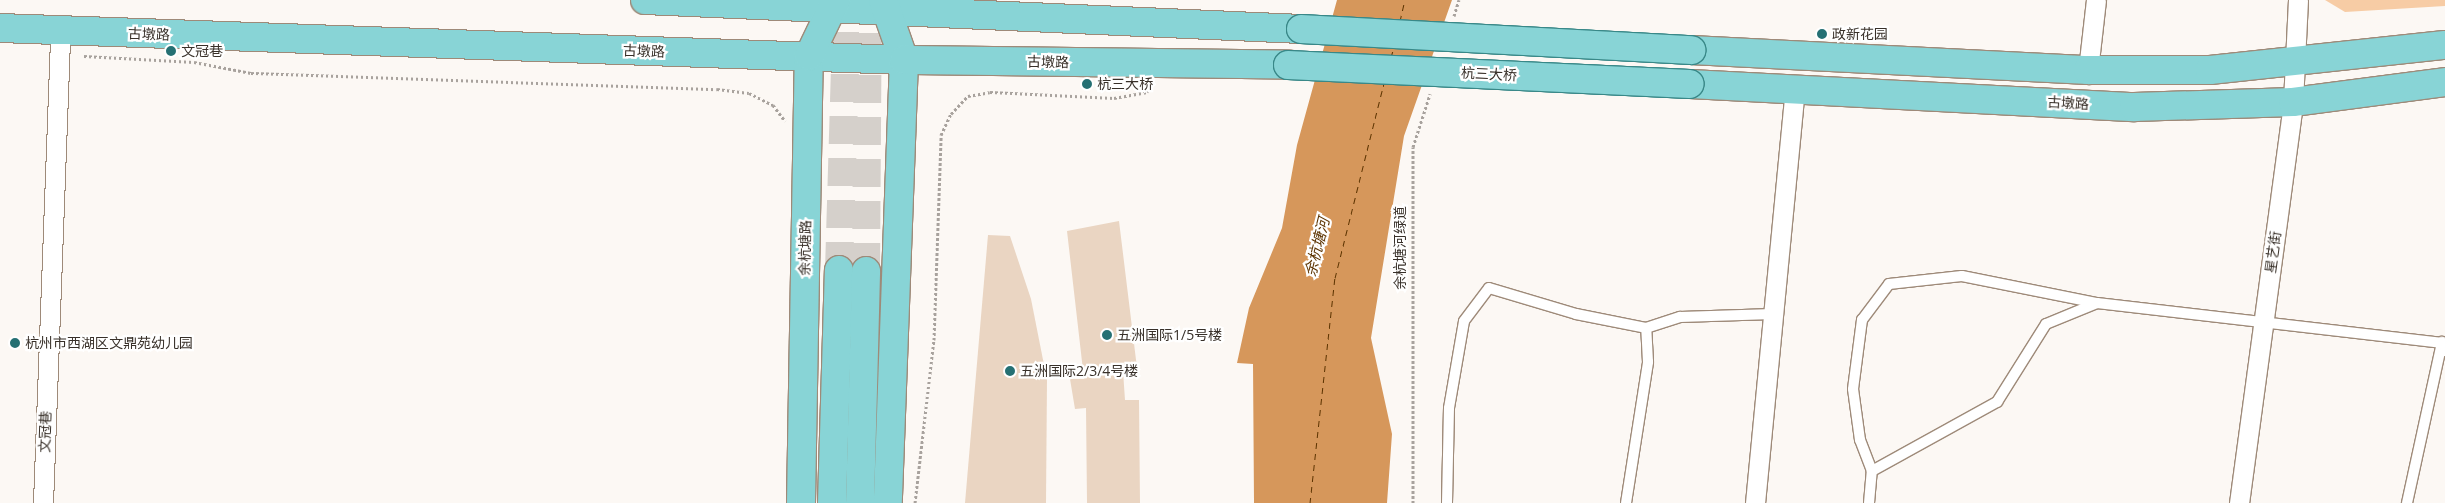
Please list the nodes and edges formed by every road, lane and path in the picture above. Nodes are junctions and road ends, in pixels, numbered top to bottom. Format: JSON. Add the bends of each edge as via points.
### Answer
{"nodes":[{"id":1,"x":645,"y":0,"type":"edge"},
{"id":2,"x":1459,"y":0,"type":"edge"},
{"id":3,"x":2096,"y":0,"type":"edge"},
{"id":4,"x":2298,"y":0,"type":"edge"},
{"id":5,"x":836,"y":3,"type":"edge"},
{"id":6,"x":883,"y":4,"type":"edge"},
{"id":7,"x":1450,"y":26,"type":"dead end"},
{"id":8,"x":0,"y":28,"type":"edge"},
{"id":9,"x":58,"y":43,"type":"junction"},
{"id":10,"x":2445,"y":45,"type":"edge"},
{"id":11,"x":809,"y":56,"type":"junction"},
{"id":12,"x":904,"y":60,"type":"junction"},
{"id":13,"x":2294,"y":64,"type":"junction"},
{"id":14,"x":1288,"y":65,"type":"joint"},
{"id":15,"x":2088,"y":70,"type":"junction"},
{"id":16,"x":2445,"y":82,"type":"edge"},
{"id":17,"x":1161,"y":83,"type":"dead end"},
{"id":18,"x":1690,"y":84,"type":"joint"},
{"id":19,"x":1431,"y":88,"type":"dead end"},
{"id":20,"x":717,"y":89,"type":"dead end"},
{"id":21,"x":1795,"y":89,"type":"junction"},
{"id":22,"x":2293,"y":102,"type":"junction"},
{"id":23,"x":839,"y":270,"type":"tunnel mouth"},
{"id":24,"x":866,"y":271,"type":"tunnel mouth"},
{"id":25,"x":2097,"y":303,"type":"junction"},
{"id":26,"x":1773,"y":314,"type":"junction"},
{"id":27,"x":2263,"y":325,"type":"junction"},
{"id":28,"x":1646,"y":328,"type":"junction"},
{"id":29,"x":2444,"y":345,"type":"edge"},
{"id":30,"x":1872,"y":471,"type":"junction"},
{"id":31,"x":43,"y":503,"type":"edge"},
{"id":32,"x":801,"y":503,"type":"edge"},
{"id":33,"x":832,"y":503,"type":"edge"},
{"id":34,"x":860,"y":503,"type":"edge"},
{"id":35,"x":888,"y":503,"type":"edge"},
{"id":36,"x":916,"y":503,"type":"edge"},
{"id":37,"x":1413,"y":503,"type":"edge"},
{"id":38,"x":1447,"y":503,"type":"edge"},
{"id":39,"x":1626,"y":503,"type":"edge"},
{"id":40,"x":1754,"y":503,"type":"edge"},
{"id":41,"x":1869,"y":503,"type":"edge"},
{"id":42,"x":2239,"y":503,"type":"edge"},
{"id":43,"x":2407,"y":503,"type":"edge"}],
"edges":[{"from":1,"to":5,"type":"main road"},
{"from":2,"to":7,"type":"path"},
{"from":3,"to":15,"type":"street"},
{"from":4,"to":13,"type":"street","name":"星艺街"},
{"from":5,"to":6,"type":"main road"},
{"from":5,"to":11,"type":"main road","name":"余杭塘路"},
{"from":6,"to":12,"type":"main road"},
{"from":6,"to":15,"type":"main road","bridge":true},
{"from":8,"to":9,"type":"main road","name":"古墩路"},
{"from":9,"to":11,"type":"main road","name":"古墩路"},
{"from":9,"to":20,"type":"path","via":[[251,73]]},
{"from":9,"to":31,"type":"street","name":"文冠巷"},
{"from":10,"to":13,"type":"main road"},
{"from":11,"to":12,"type":"main road","name":"古墩路"},
{"from":11,"to":32,"type":"main road","name":"余杭塘路"},
{"from":12,"to":14,"type":"main road","name":"古墩路"},
{"from":12,"to":35,"type":"main road"},
{"from":13,"to":15,"type":"main road","via":[[2210,70]]},
{"from":13,"to":22,"type":"street","name":"星艺街"},
{"from":14,"to":18,"type":"main road","name":"杭三大桥","bridge":true},
{"from":16,"to":22,"type":"main road","name":"古墩路"},
{"from":17,"to":36,"type":"path","via":[[1153,84],[1147,92],[1114,98],[990,92],[968,96],[951,114],[941,135],[934,340]]},
{"from":18,"to":21,"type":"main road","name":"古墩路"},
{"from":19,"to":37,"type":"path","name":"余杭塘河绿道","via":[[1413,147]]},
{"from":21,"to":22,"type":"main road","name":"古墩路","via":[[2134,107]]},
{"from":21,"to":26,"type":"street"},
{"from":22,"to":27,"type":"street","name":"星艺街"},
{"from":23,"to":33,"type":"main road"},
{"from":24,"to":34,"type":"main road"},
{"from":25,"to":27,"type":"lane"},
{"from":25,"to":30,"type":"lane","via":[[2046,324],[1997,402]]},
{"from":25,"to":30,"type":"lane","via":[[1962,276],[1889,284],[1862,320],[1853,389],[1860,440]]},
{"from":26,"to":28,"type":"lane","via":[[1680,317]]},
{"from":26,"to":40,"type":"street"},
{"from":27,"to":29,"type":"lane"},
{"from":27,"to":42,"type":"street","name":"星艺街"},
{"from":28,"to":38,"type":"lane","via":[[1576,314],[1489,288],[1464,321],[1449,408]]},
{"from":28,"to":39,"type":"lane","via":[[1648,362]]},
{"from":29,"to":43,"type":"lane"},
{"from":30,"to":41,"type":"lane"}]}
